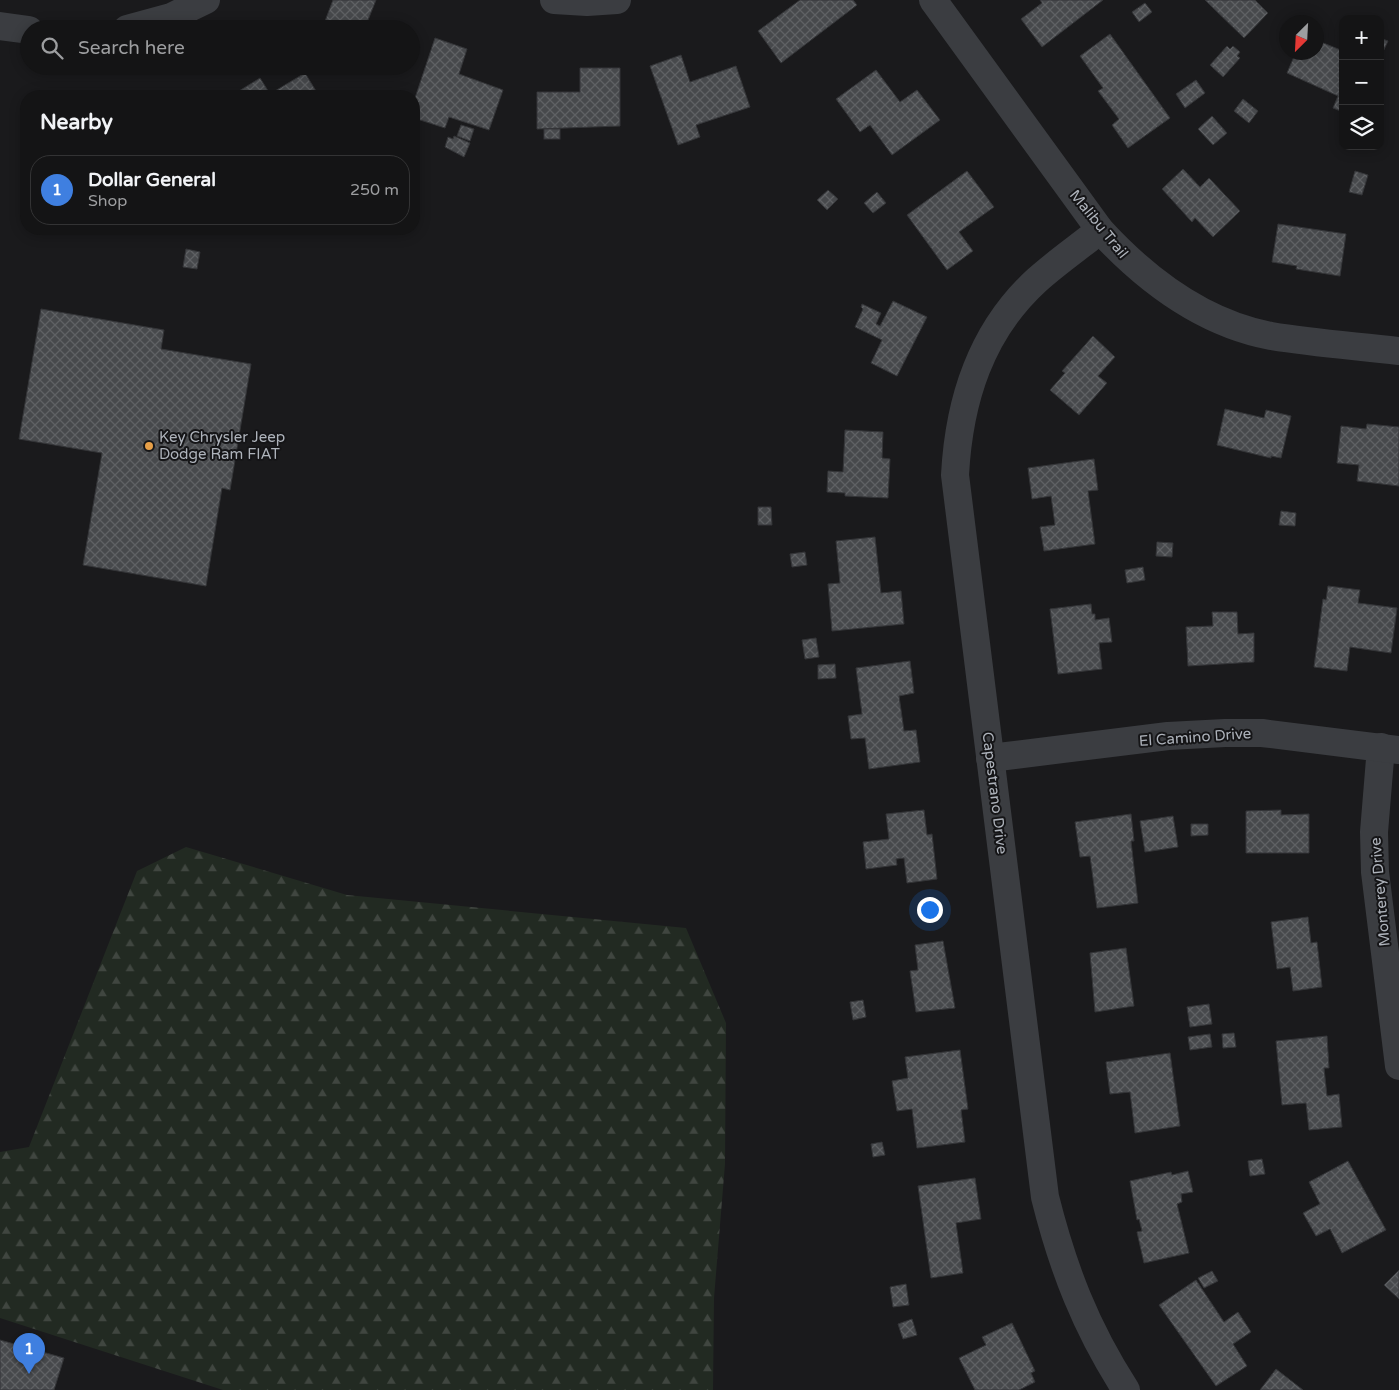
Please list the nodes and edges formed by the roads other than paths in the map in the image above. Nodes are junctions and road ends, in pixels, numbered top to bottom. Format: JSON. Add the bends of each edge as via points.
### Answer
{"nodes":[{"id":1,"x":206,"y":0,"type":"edge"},
{"id":2,"x":554,"y":0,"type":"edge"},
{"id":3,"x":617,"y":0,"type":"edge"},
{"id":4,"x":933,"y":0,"type":"edge"},
{"id":5,"x":160,"y":20,"type":"edge"},
{"id":6,"x":0,"y":26,"type":"edge"},
{"id":7,"x":20,"y":29,"type":"edge"},
{"id":8,"x":1100,"y":230,"type":"junction"},
{"id":9,"x":1399,"y":351,"type":"edge"},
{"id":10,"x":1390,"y":748,"type":"edge"},
{"id":11,"x":990,"y":758,"type":"junction"},
{"id":12,"x":1399,"y":1066,"type":"edge"},
{"id":13,"x":1126,"y":1390,"type":"edge"}],
"edges":[{"from":1,"to":5,"type":"street"},
{"from":2,"to":3,"type":"street"},
{"from":4,"to":8,"type":"street","name":"Malibu Trail"},
{"from":6,"to":7,"type":"street"},
{"from":8,"to":9,"type":"street","name":"Malibu Trail","via":[[1129,261],[1167,292],[1219,319],[1270,336]]},
{"from":8,"to":11,"type":"street","name":"Capestrano Drive","via":[[1036,281],[1006,316],[978,363],[967,393],[957,438],[956,494]]},
{"from":10,"to":11,"type":"street","name":"El Camino Drive","via":[[1262,732],[1225,732]]},
{"from":10,"to":12,"type":"street","name":"Monterey Drive","via":[[1374,832],[1375,872]]},
{"from":11,"to":13,"type":"street","name":"Capestrano Drive","via":[[1045,1197],[1058,1249],[1076,1300],[1104,1356]]}]}
